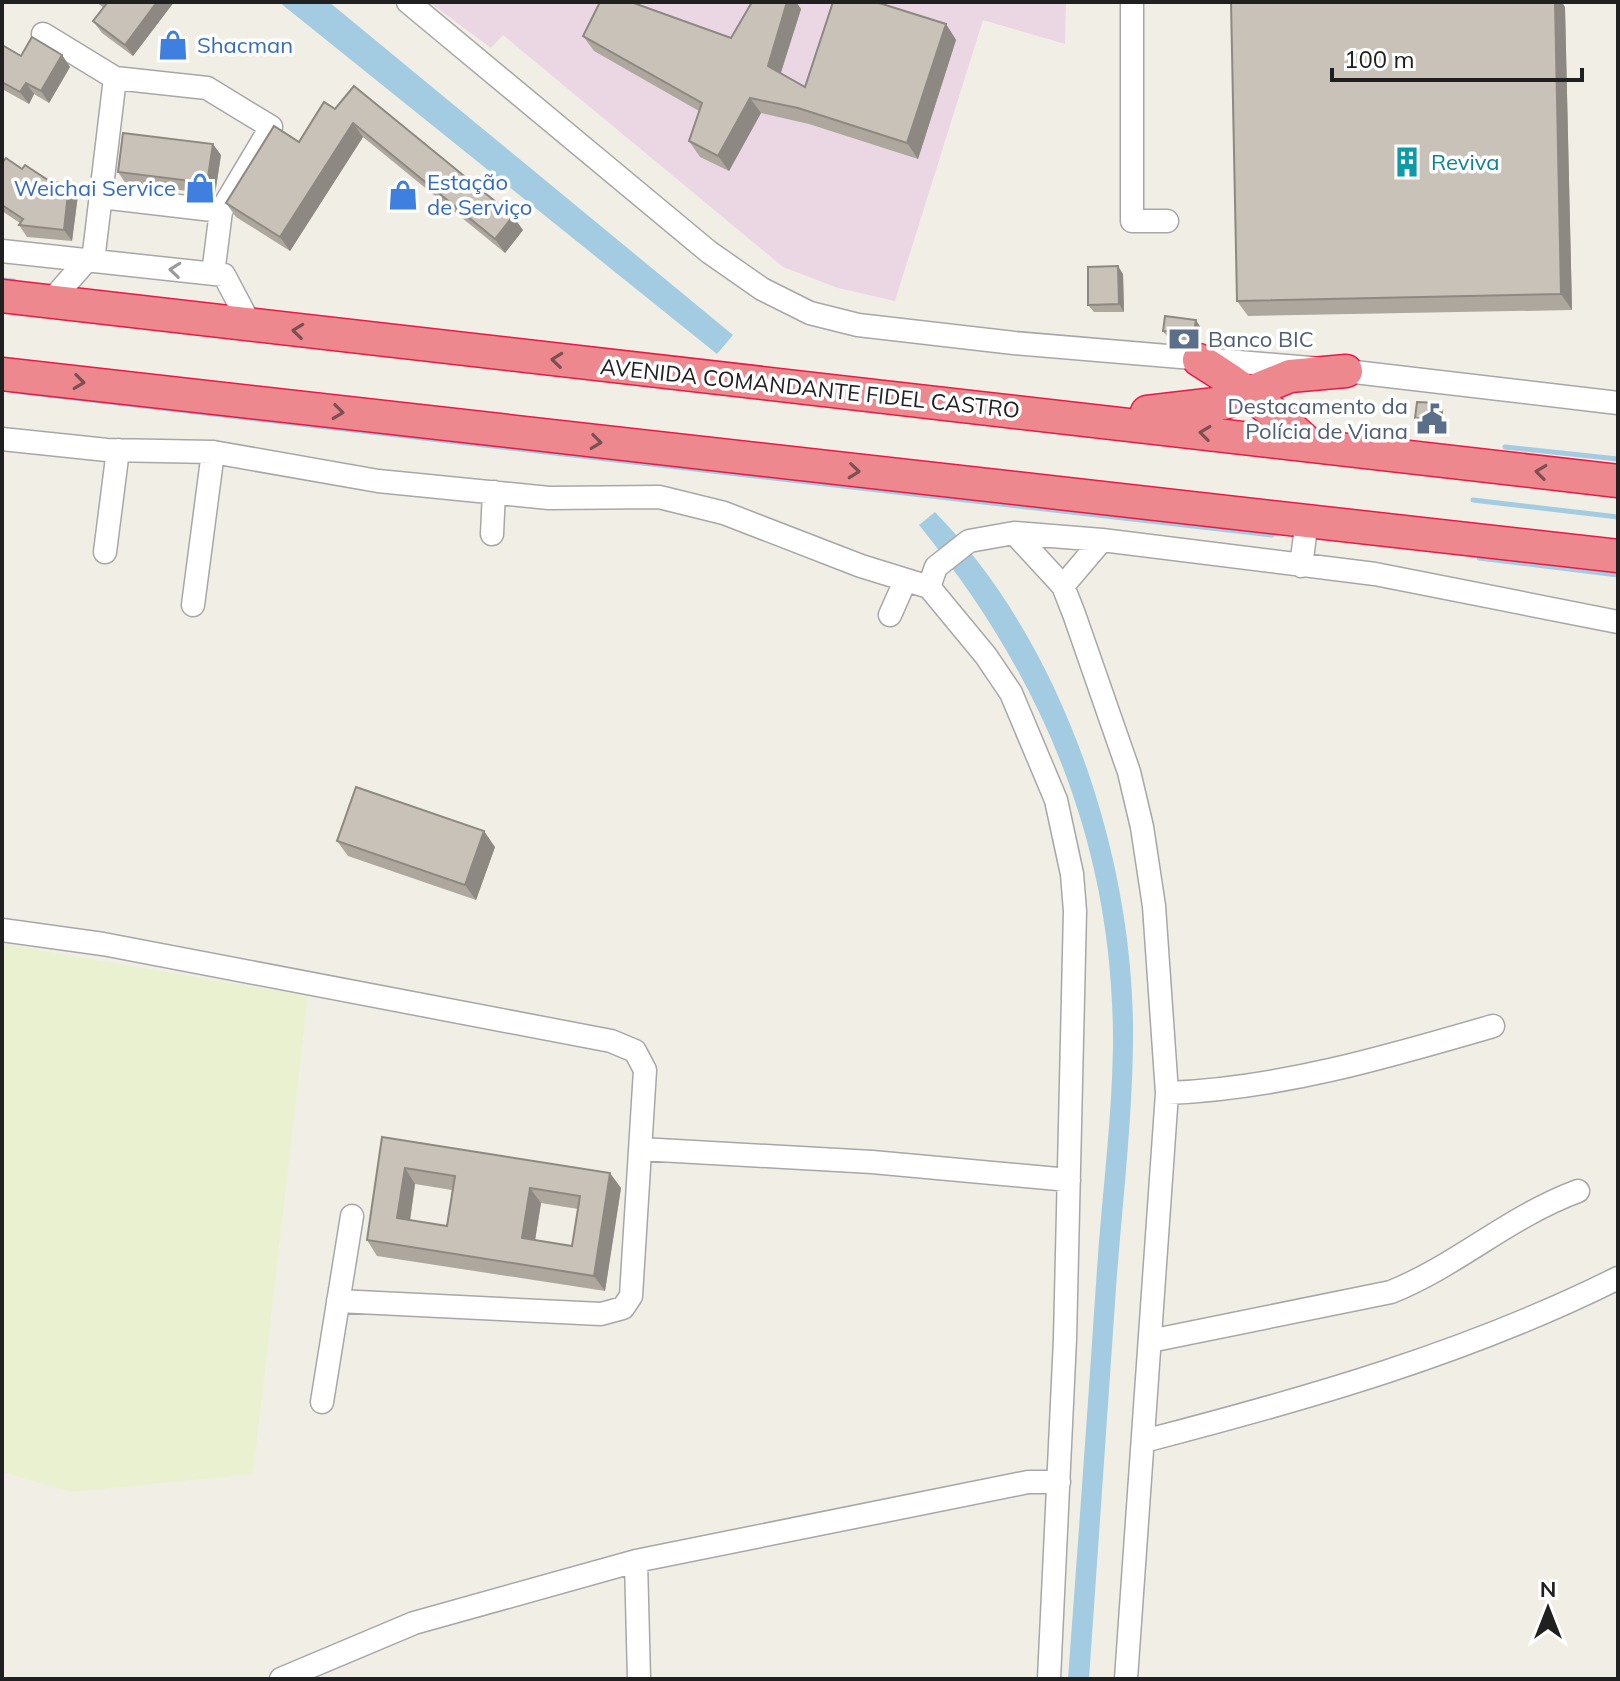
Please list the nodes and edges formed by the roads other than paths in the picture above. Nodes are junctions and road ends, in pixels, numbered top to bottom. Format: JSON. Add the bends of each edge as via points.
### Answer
{"nodes":[{"id":1,"x":408,"y":2,"type":"edge"},
{"id":2,"x":1132,"y":2,"type":"edge"},
{"id":3,"x":43,"y":34,"type":"dead end"},
{"id":4,"x":115,"y":78,"type":"junction"},
{"id":5,"x":101,"y":197,"type":"junction"},
{"id":6,"x":221,"y":211,"type":"junction"},
{"id":7,"x":1167,"y":221,"type":"dead end"},
{"id":8,"x":2,"y":251,"type":"edge"},
{"id":9,"x":90,"y":260,"type":"junction"},
{"id":10,"x":213,"y":274,"type":"junction"},
{"id":11,"x":2,"y":296,"type":"edge"},
{"id":12,"x":50,"y":302,"type":"junction"},
{"id":13,"x":251,"y":326,"type":"junction"},
{"id":14,"x":1199,"y":360,"type":"junction"},
{"id":15,"x":1313,"y":371,"type":"junction"},
{"id":16,"x":1346,"y":371,"type":"junction"},
{"id":17,"x":2,"y":374,"type":"edge"},
{"id":18,"x":1250,"y":392,"type":"junction"},
{"id":19,"x":1618,"y":403,"type":"edge"},
{"id":20,"x":1052,"y":414,"type":"junction"},
{"id":21,"x":1300,"y":434,"type":"junction"},
{"id":22,"x":2,"y":439,"type":"edge"},
{"id":23,"x":118,"y":450,"type":"junction"},
{"id":24,"x":213,"y":452,"type":"junction"},
{"id":25,"x":1618,"y":481,"type":"edge"},
{"id":26,"x":494,"y":492,"type":"junction"},
{"id":27,"x":1307,"y":520,"type":"junction"},
{"id":28,"x":1014,"y":533,"type":"junction"},
{"id":29,"x":492,"y":534,"type":"dead end"},
{"id":30,"x":1102,"y":540,"type":"junction"},
{"id":31,"x":105,"y":552,"type":"dead end"},
{"id":32,"x":1618,"y":556,"type":"edge"},
{"id":33,"x":1301,"y":566,"type":"junction"},
{"id":34,"x":933,"y":577,"type":"junction"},
{"id":35,"x":905,"y":581,"type":"junction"},
{"id":36,"x":1063,"y":586,"type":"junction"},
{"id":37,"x":193,"y":605,"type":"dead end"},
{"id":38,"x":890,"y":615,"type":"dead end"},
{"id":39,"x":1618,"y":622,"type":"edge"},
{"id":40,"x":2,"y":930,"type":"edge"},
{"id":41,"x":1493,"y":1026,"type":"dead end"},
{"id":42,"x":1167,"y":1093,"type":"junction"},
{"id":43,"x":641,"y":1149,"type":"junction"},
{"id":44,"x":1069,"y":1180,"type":"junction"},
{"id":45,"x":1578,"y":1191,"type":"dead end"},
{"id":46,"x":352,"y":1216,"type":"dead end"},
{"id":47,"x":1618,"y":1278,"type":"edge"},
{"id":48,"x":338,"y":1301,"type":"junction"},
{"id":49,"x":1150,"y":1341,"type":"junction"},
{"id":50,"x":322,"y":1402,"type":"dead end"},
{"id":51,"x":1144,"y":1441,"type":"junction"},
{"id":52,"x":1059,"y":1482,"type":"junction"},
{"id":53,"x":636,"y":1561,"type":"junction"},
{"id":54,"x":281,"y":1679,"type":"edge"},
{"id":55,"x":639,"y":1679,"type":"edge"},
{"id":56,"x":1049,"y":1679,"type":"edge"},
{"id":57,"x":1126,"y":1679,"type":"edge"}],
"edges":[{"from":1,"to":14,"type":"street","via":[[709,252],[762,289],[810,313],[858,325]]},
{"from":2,"to":7,"type":"street","via":[[1132,221]]},
{"from":3,"to":4,"type":"street"},
{"from":4,"to":5,"type":"street"},
{"from":4,"to":6,"type":"street","via":[[207,88],[271,127]]},
{"from":5,"to":6,"type":"street"},
{"from":5,"to":9,"type":"street"},
{"from":6,"to":10,"type":"street"},
{"from":8,"to":9,"type":"street"},
{"from":10,"to":9,"type":"street","one_way":true},
{"from":9,"to":12,"type":"street"},
{"from":10,"to":13,"type":"street","via":[[224,275]]},
{"from":11,"to":12,"type":"highway","name":"AVENIDA COMANDANTE FIDEL CASTRO"},
{"from":12,"to":13,"type":"highway","name":"AVENIDA COMANDANTE FIDEL CASTRO"},
{"from":20,"to":13,"type":"highway","name":"AVENIDA COMANDANTE FIDEL CASTRO","one_way":true},
{"from":14,"to":16,"type":"street"},
{"from":14,"to":18,"type":"highway"},
{"from":15,"to":16,"type":"highway"},
{"from":15,"to":18,"type":"highway"},
{"from":15,"to":21,"type":"highway","via":[[1288,391],[1286,411]]},
{"from":16,"to":19,"type":"street"},
{"from":17,"to":27,"type":"highway","one_way":true},
{"from":18,"to":20,"type":"highway","via":[[1197,408]]},
{"from":18,"to":21,"type":"highway"},
{"from":21,"to":20,"type":"highway","name":"AVENIDA COMANDANTE FIDEL CASTRO","one_way":true},
{"from":25,"to":21,"type":"highway","name":"AVENIDA COMANDANTE FIDEL CASTRO","one_way":true},
{"from":22,"to":23,"type":"street"},
{"from":23,"to":24,"type":"street"},
{"from":23,"to":31,"type":"street"},
{"from":24,"to":26,"type":"street","via":[[378,481]]},
{"from":24,"to":37,"type":"street"},
{"from":26,"to":29,"type":"street"},
{"from":26,"to":35,"type":"street","via":[[591,508],[659,497],[724,513]]},
{"from":27,"to":32,"type":"highway"},
{"from":27,"to":33,"type":"street"},
{"from":28,"to":30,"type":"street"},
{"from":28,"to":34,"type":"street","via":[[969,541]]},
{"from":28,"to":36,"type":"street"},
{"from":30,"to":33,"type":"street"},
{"from":30,"to":36,"type":"street"},
{"from":33,"to":39,"type":"street","via":[[1375,574]]},
{"from":34,"to":35,"type":"street"},
{"from":34,"to":44,"type":"street","via":[[1011,693],[1064,831],[1075,911]]},
{"from":35,"to":38,"type":"street"},
{"from":36,"to":42,"type":"street","via":[[1129,772],[1142,827],[1154,906]]},
{"from":40,"to":43,"type":"street","via":[[118,947],[611,1041],[635,1051],[645,1070]]},
{"from":41,"to":42,"type":"street","via":[[1371,1062],[1202,1092]]},
{"from":42,"to":49,"type":"street"},
{"from":43,"to":44,"type":"street"},
{"from":43,"to":48,"type":"street","via":[[631,1296],[623,1308],[601,1314]]},
{"from":44,"to":52,"type":"street"},
{"from":45,"to":49,"type":"street","via":[[1525,1213],[1417,1282],[1391,1292]]},
{"from":46,"to":48,"type":"street"},
{"from":47,"to":51,"type":"street","via":[[1484,1339]]},
{"from":48,"to":50,"type":"street"},
{"from":49,"to":51,"type":"street"},
{"from":51,"to":57,"type":"street"},
{"from":52,"to":53,"type":"street","via":[[1028,1482]]},
{"from":52,"to":56,"type":"street"},
{"from":53,"to":54,"type":"street","via":[[414,1623]]},
{"from":53,"to":55,"type":"street"}]}
